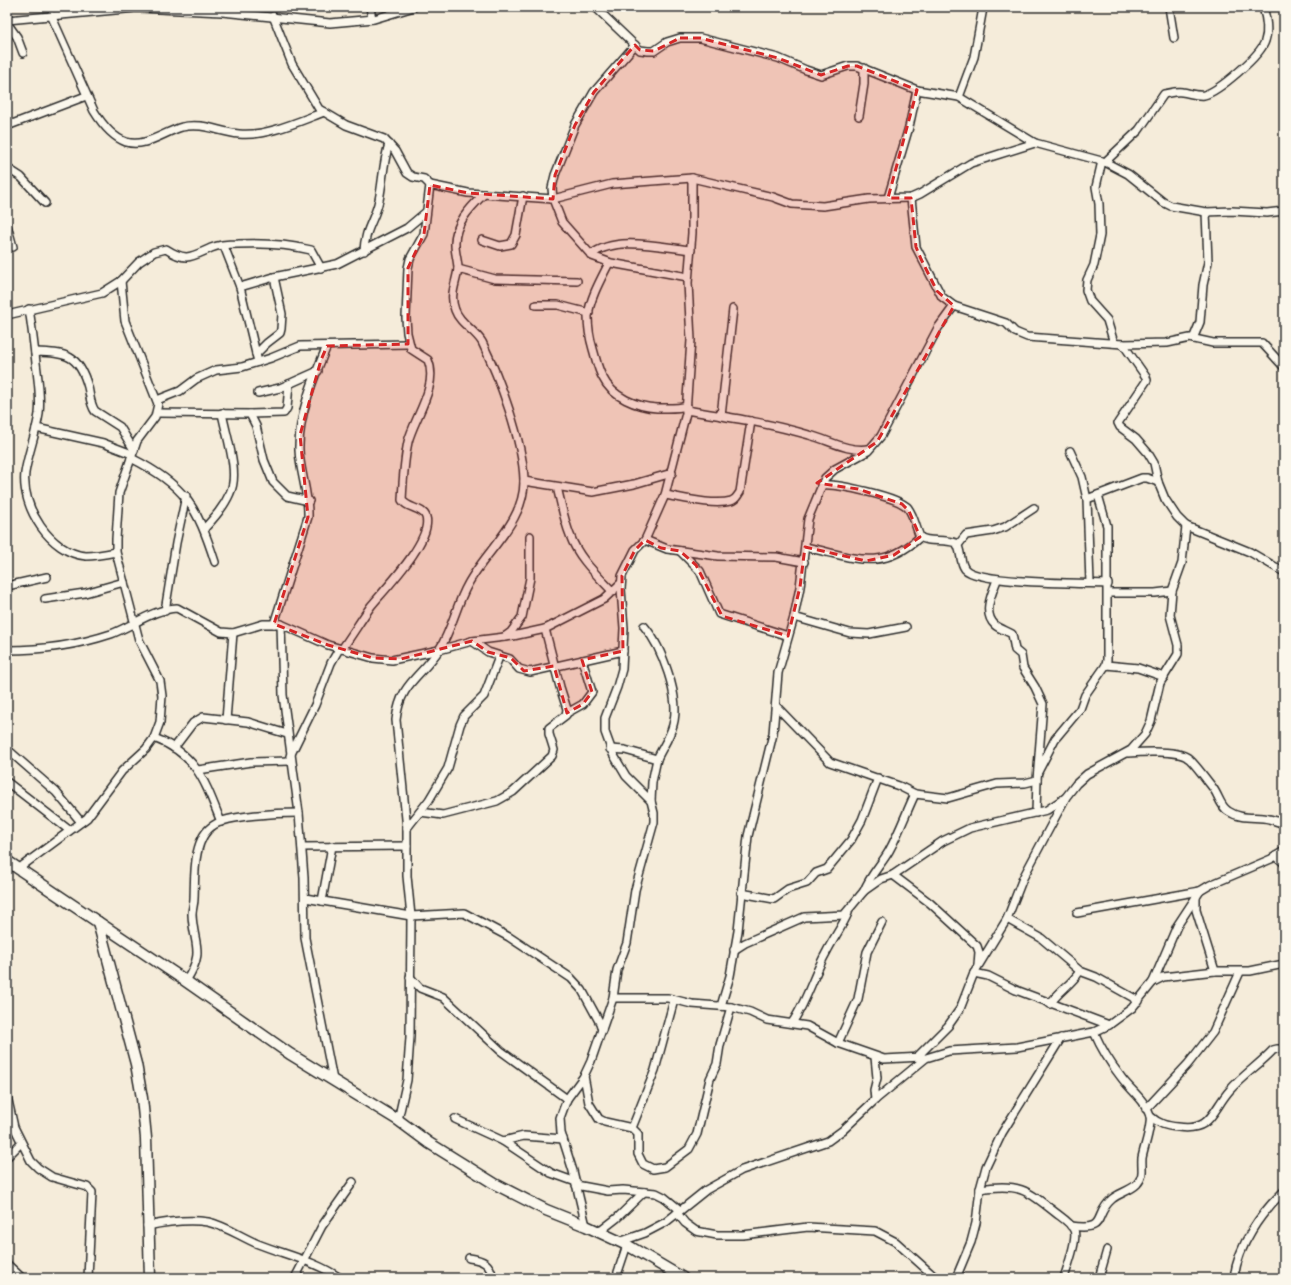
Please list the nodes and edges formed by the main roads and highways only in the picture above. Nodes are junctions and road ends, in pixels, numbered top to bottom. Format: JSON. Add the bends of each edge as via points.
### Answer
{"nodes":[{"id":1,"x":7,"y":862,"type":"edge"},
{"id":2,"x":98,"y":922,"type":"junction"},
{"id":3,"x":150,"y":1278,"type":"edge"},
{"id":4,"x":683,"y":1278,"type":"edge"}],
"edges":[{"from":1,"to":2,"type":"main road"},
{"from":2,"to":3,"type":"main road","via":[[136,1064],[142,1098],[146,1138]]},
{"from":2,"to":4,"type":"main road","via":[[290,1054],[514,1195],[599,1232]]}]}
